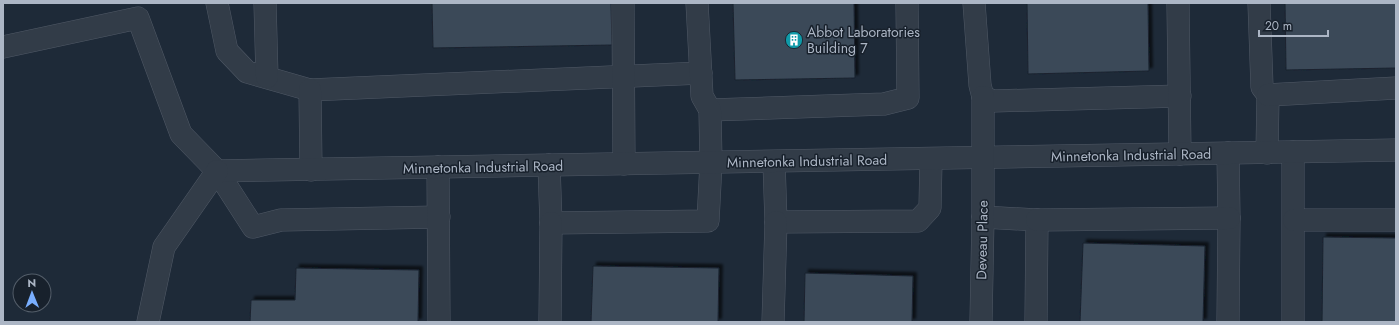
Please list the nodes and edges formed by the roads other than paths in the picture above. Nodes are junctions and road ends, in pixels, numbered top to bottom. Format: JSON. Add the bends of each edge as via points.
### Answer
{"nodes":[{"id":1,"x":217,"y":3,"type":"edge"},
{"id":2,"x":265,"y":3,"type":"edge"},
{"id":3,"x":623,"y":3,"type":"edge"},
{"id":4,"x":697,"y":3,"type":"edge"},
{"id":5,"x":907,"y":3,"type":"edge"},
{"id":6,"x":974,"y":3,"type":"edge"},
{"id":7,"x":1178,"y":3,"type":"edge"},
{"id":8,"x":1259,"y":3,"type":"edge"},
{"id":9,"x":137,"y":10,"type":"edge"},
{"id":10,"x":3,"y":47,"type":"edge"},
{"id":11,"x":701,"y":73,"type":"junction"},
{"id":12,"x":623,"y":76,"type":"junction"},
{"id":13,"x":267,"y":77,"type":"junction"},
{"id":14,"x":1396,"y":88,"type":"edge"},
{"id":15,"x":310,"y":90,"type":"junction"},
{"id":16,"x":1268,"y":95,"type":"junction"},
{"id":17,"x":1180,"y":96,"type":"junction"},
{"id":18,"x":988,"y":99,"type":"junction"},
{"id":19,"x":710,"y":110,"type":"junction"},
{"id":20,"x":1396,"y":150,"type":"edge"},
{"id":21,"x":1293,"y":152,"type":"junction"},
{"id":22,"x":1228,"y":153,"type":"junction"},
{"id":23,"x":1266,"y":153,"type":"junction"},
{"id":24,"x":1180,"y":154,"type":"junction"},
{"id":25,"x":983,"y":158,"type":"junction"},
{"id":26,"x":931,"y":159,"type":"junction"},
{"id":27,"x":774,"y":162,"type":"junction"},
{"id":28,"x":711,"y":163,"type":"junction"},
{"id":29,"x":624,"y":164,"type":"junction"},
{"id":30,"x":549,"y":166,"type":"junction"},
{"id":31,"x":438,"y":167,"type":"junction"},
{"id":32,"x":311,"y":170,"type":"junction"},
{"id":33,"x":217,"y":171,"type":"junction"},
{"id":34,"x":439,"y":217,"type":"junction"},
{"id":35,"x":983,"y":217,"type":"junction"},
{"id":36,"x":1229,"y":218,"type":"junction"},
{"id":37,"x":1037,"y":220,"type":"junction"},
{"id":38,"x":1294,"y":220,"type":"junction"},
{"id":39,"x":1396,"y":220,"type":"edge"},
{"id":40,"x":776,"y":222,"type":"junction"},
{"id":41,"x":551,"y":223,"type":"junction"},
{"id":42,"x":148,"y":322,"type":"edge"},
{"id":43,"x":439,"y":322,"type":"edge"},
{"id":44,"x":550,"y":322,"type":"edge"},
{"id":45,"x":773,"y":322,"type":"edge"},
{"id":46,"x":981,"y":322,"type":"edge"},
{"id":47,"x":1036,"y":322,"type":"edge"},
{"id":48,"x":1228,"y":322,"type":"edge"},
{"id":49,"x":1293,"y":322,"type":"edge"}],
"edges":[{"from":1,"to":13,"type":"street","via":[[227,51],[247,72]]},
{"from":2,"to":13,"type":"street"},
{"from":3,"to":12,"type":"street"},
{"from":4,"to":11,"type":"street"},
{"from":5,"to":19,"type":"street","via":[[908,98],[884,104]]},
{"from":6,"to":18,"type":"street","name":"Deveau Place","via":[[980,85]]},
{"from":7,"to":17,"type":"street"},
{"from":8,"to":16,"type":"street","via":[[1262,87]]},
{"from":9,"to":10,"type":"street"},
{"from":9,"to":33,"type":"street","via":[[181,134]]},
{"from":11,"to":12,"type":"street"},
{"from":11,"to":19,"type":"street","via":[[702,96]]},
{"from":12,"to":15,"type":"street"},
{"from":12,"to":29,"type":"street"},
{"from":13,"to":15,"type":"street"},
{"from":14,"to":16,"type":"street"},
{"from":15,"to":32,"type":"street"},
{"from":16,"to":23,"type":"street"},
{"from":17,"to":18,"type":"street"},
{"from":17,"to":24,"type":"street"},
{"from":18,"to":25,"type":"street","name":"Deveau Place"},
{"from":19,"to":28,"type":"street"},
{"from":20,"to":21,"type":"street","name":"Minnetonka Industrial Road"},
{"from":21,"to":23,"type":"street","name":"Minnetonka Industrial Road"},
{"from":21,"to":38,"type":"street"},
{"from":22,"to":23,"type":"street","name":"Minnetonka Industrial Road"},
{"from":22,"to":24,"type":"street","name":"Minnetonka Industrial Road"},
{"from":22,"to":36,"type":"street"},
{"from":24,"to":25,"type":"street","name":"Minnetonka Industrial Road"},
{"from":25,"to":26,"type":"street","name":"Minnetonka Industrial Road"},
{"from":25,"to":35,"type":"street","name":"Deveau Place"},
{"from":26,"to":27,"type":"street","name":"Minnetonka Industrial Road"},
{"from":26,"to":40,"type":"street","via":[[930,208],[918,221]]},
{"from":27,"to":28,"type":"street","name":"Minnetonka Industrial Road"},
{"from":27,"to":40,"type":"street"},
{"from":28,"to":29,"type":"street","name":"Minnetonka Industrial Road"},
{"from":28,"to":41,"type":"street","via":[[708,221]]},
{"from":29,"to":30,"type":"street","name":"Minnetonka Industrial Road"},
{"from":30,"to":31,"type":"street","name":"Minnetonka Industrial Road"},
{"from":30,"to":41,"type":"street"},
{"from":31,"to":32,"type":"street","name":"Minnetonka Industrial Road"},
{"from":31,"to":34,"type":"street"},
{"from":32,"to":33,"type":"street","name":"Minnetonka Industrial Road"},
{"from":33,"to":34,"type":"street","via":[[253,227],[281,220]]},
{"from":33,"to":42,"type":"street","via":[[164,247]]},
{"from":34,"to":43,"type":"street"},
{"from":35,"to":37,"type":"street"},
{"from":35,"to":46,"type":"street","name":"Deveau Place"},
{"from":36,"to":37,"type":"street"},
{"from":36,"to":48,"type":"street"},
{"from":37,"to":47,"type":"street"},
{"from":38,"to":39,"type":"street"},
{"from":38,"to":49,"type":"street"},
{"from":40,"to":45,"type":"street"},
{"from":41,"to":44,"type":"street"}]}
